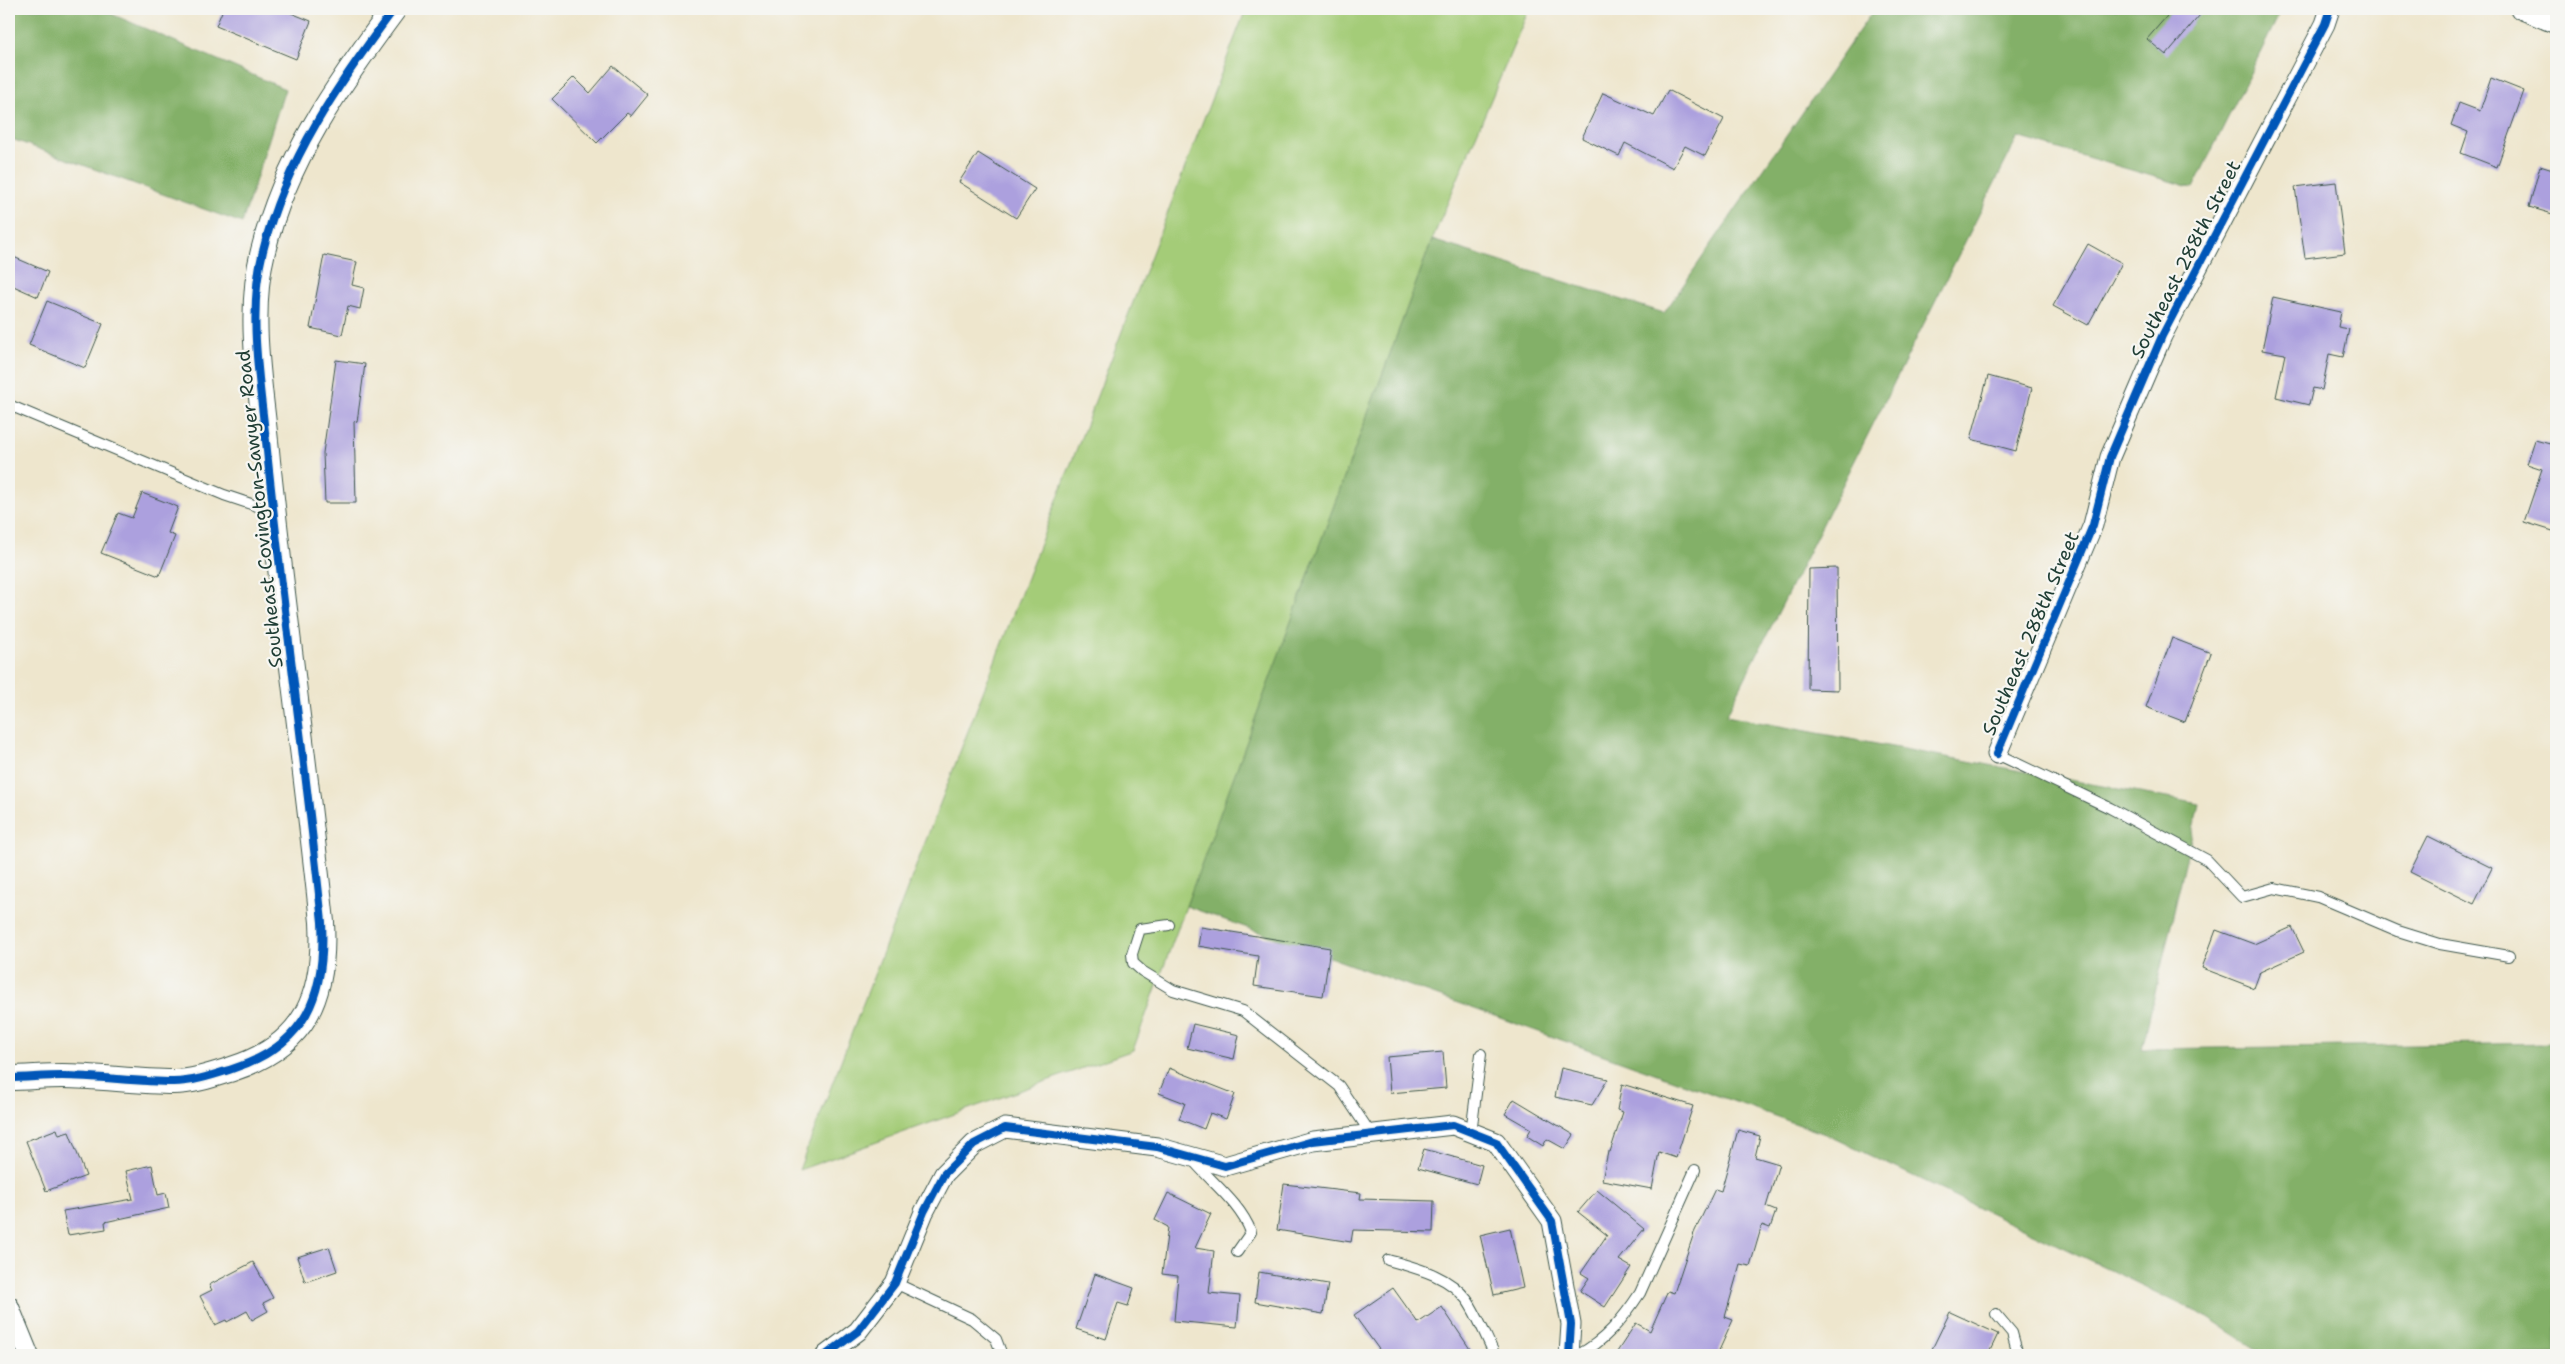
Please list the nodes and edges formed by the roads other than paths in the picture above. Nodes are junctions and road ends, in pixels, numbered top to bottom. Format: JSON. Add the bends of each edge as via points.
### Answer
{"nodes":[{"id":1,"x":394,"y":9,"type":"edge"},
{"id":2,"x":2330,"y":9,"type":"edge"},
{"id":3,"x":2520,"y":9,"type":"edge"},
{"id":4,"x":2556,"y":24,"type":"edge"},
{"id":5,"x":9,"y":405,"type":"edge"},
{"id":6,"x":274,"y":512,"type":"junction"},
{"id":7,"x":1997,"y":754,"type":"joint"},
{"id":8,"x":1169,"y":925,"type":"dead end"},
{"id":9,"x":2509,"y":956,"type":"dead end"},
{"id":10,"x":1481,"y":1054,"type":"dead end"},
{"id":11,"x":9,"y":1078,"type":"edge"},
{"id":12,"x":1471,"y":1133,"type":"junction"},
{"id":13,"x":1371,"y":1134,"type":"junction"},
{"id":14,"x":1189,"y":1156,"type":"junction"},
{"id":15,"x":1695,"y":1170,"type":"dead end"},
{"id":16,"x":1237,"y":1252,"type":"dead end"},
{"id":17,"x":1388,"y":1260,"type":"dead end"},
{"id":18,"x":895,"y":1283,"type":"junction"},
{"id":19,"x":9,"y":1306,"type":"edge"},
{"id":20,"x":1996,"y":1314,"type":"dead end"},
{"id":21,"x":29,"y":1355,"type":"edge"},
{"id":22,"x":826,"y":1355,"type":"edge"},
{"id":23,"x":1002,"y":1355,"type":"edge"},
{"id":24,"x":1496,"y":1355,"type":"edge"},
{"id":25,"x":1569,"y":1355,"type":"edge"},
{"id":26,"x":1578,"y":1355,"type":"edge"},
{"id":27,"x":2018,"y":1355,"type":"edge"}],
"edges":[{"from":1,"to":6,"type":"street","name":"Southeast Covington-Sawyer Road","via":[[332,97],[303,145],[286,180],[262,254],[256,311]]},
{"from":2,"to":7,"type":"street","name":"Southeast 288th Street","via":[[2162,336],[2110,457],[2093,525]]},
{"from":3,"to":4,"type":"street"},
{"from":5,"to":6,"type":"lane","via":[[224,495]]},
{"from":6,"to":11,"type":"street","name":"Southeast Covington-Sawyer Road","via":[[322,922],[324,948],[320,981],[312,1004],[296,1030],[278,1049],[257,1061],[208,1077],[174,1082],[62,1076]]},
{"from":7,"to":9,"type":"lane","via":[[2110,808],[2207,860],[2242,897],[2274,888],[2318,897],[2398,931],[2440,944]]},
{"from":8,"to":13,"type":"lane","via":[[1140,929],[1133,963],[1173,990],[1243,1011],[1339,1086]]},
{"from":10,"to":12,"type":"lane"},
{"from":12,"to":13,"type":"street","via":[[1453,1125]]},
{"from":12,"to":25,"type":"street","via":[[1496,1142],[1552,1220],[1571,1324]]},
{"from":13,"to":14,"type":"street","via":[[1314,1141],[1225,1166]]},
{"from":14,"to":16,"type":"lane","via":[[1234,1203],[1247,1222],[1251,1232]]},
{"from":14,"to":18,"type":"street","via":[[1157,1147],[1005,1128],[974,1144],[944,1174],[924,1212]]},
{"from":15,"to":26,"type":"lane","via":[[1640,1293],[1605,1337]]},
{"from":17,"to":24,"type":"lane","via":[[1437,1276],[1458,1290],[1467,1300]]},
{"from":18,"to":22,"type":"street","via":[[858,1331]]},
{"from":18,"to":23,"type":"lane","via":[[972,1318],[996,1339]]},
{"from":19,"to":21,"type":"street"},
{"from":20,"to":27,"type":"lane","via":[[2012,1333]]}]}
